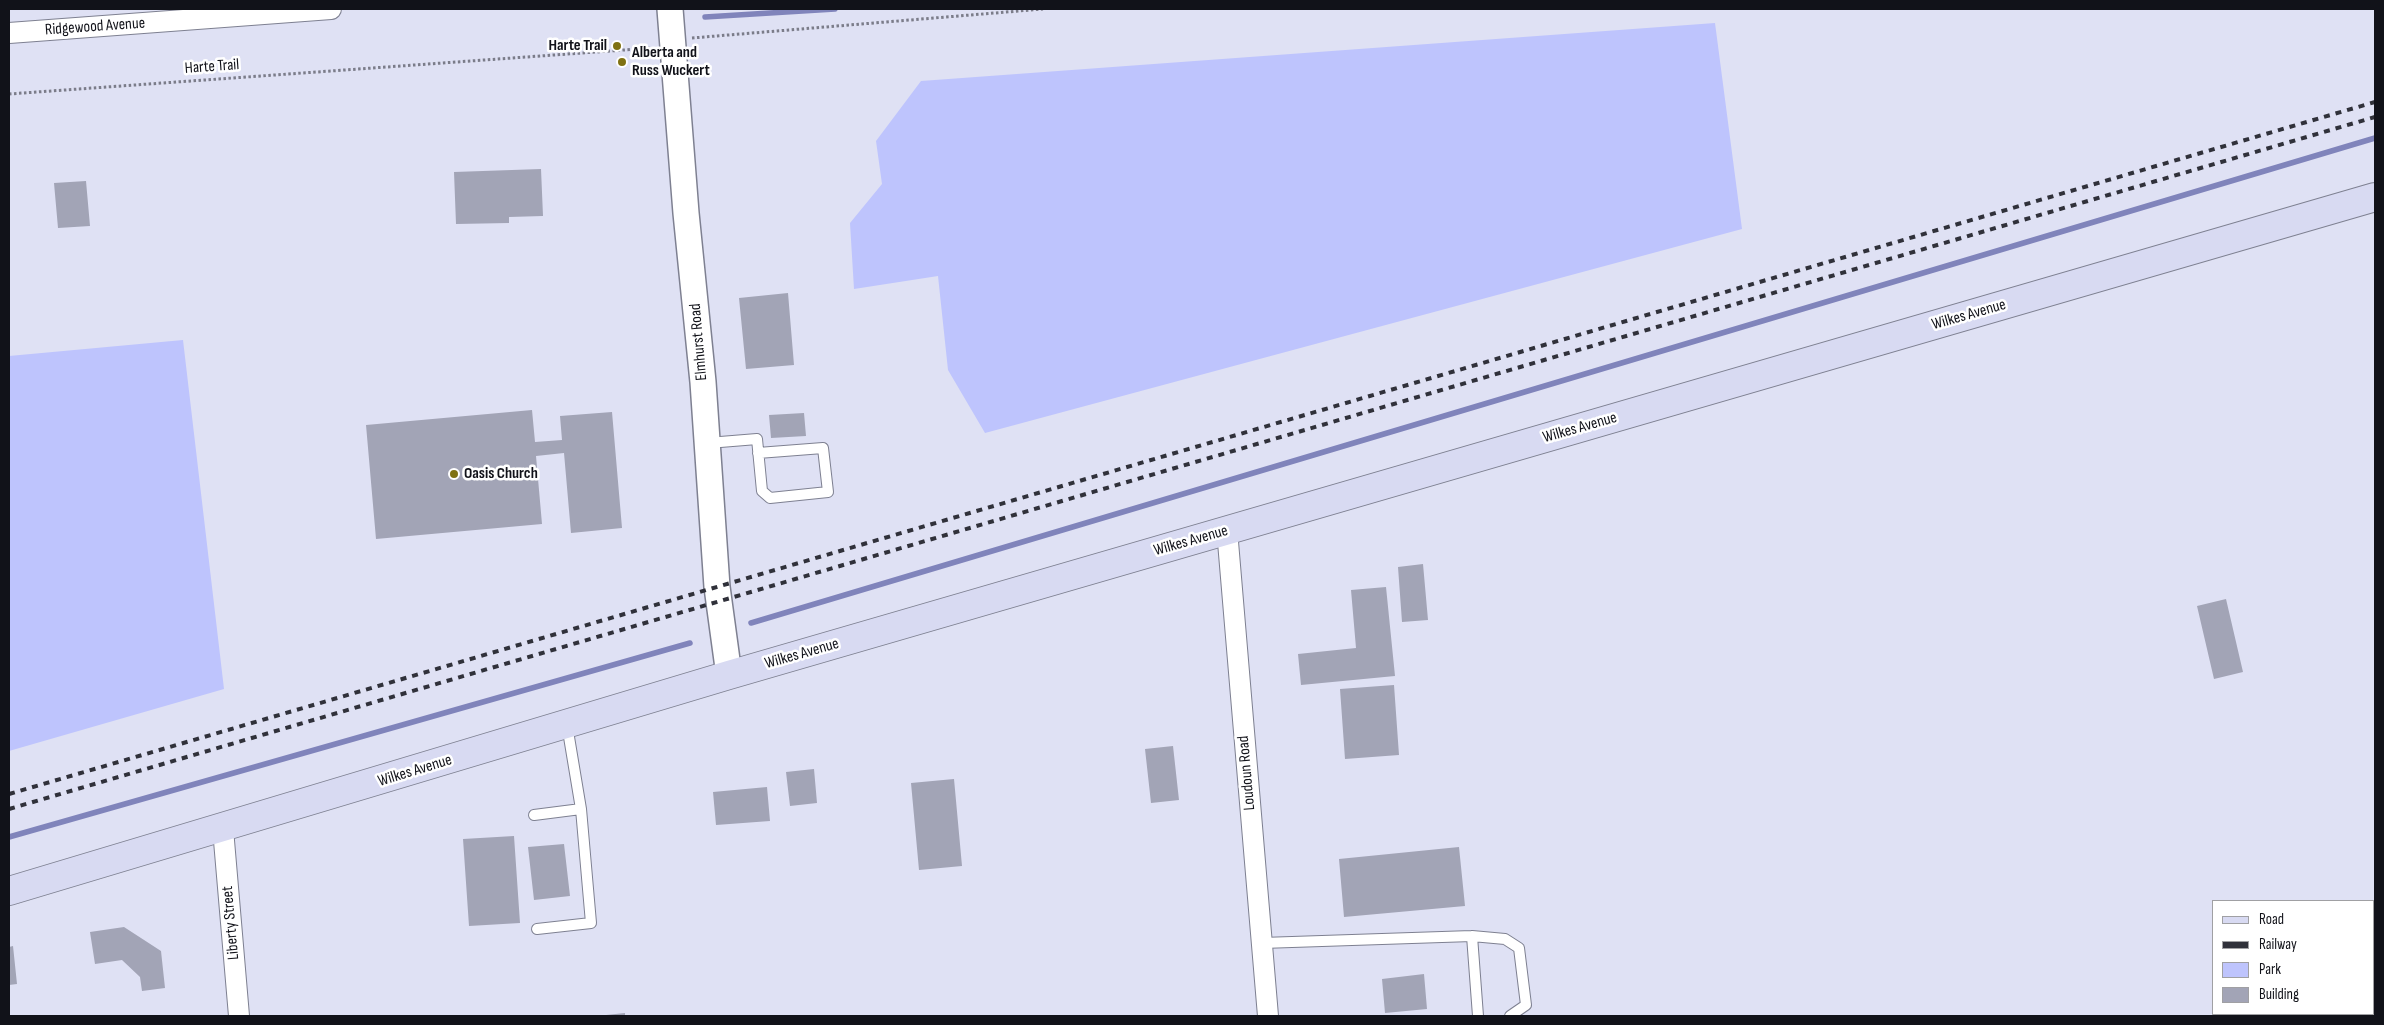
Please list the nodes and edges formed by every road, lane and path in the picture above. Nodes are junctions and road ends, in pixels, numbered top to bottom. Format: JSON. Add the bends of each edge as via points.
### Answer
{"nodes":[{"id":1,"x":332,"y":9,"type":"edge"},
{"id":2,"x":670,"y":9,"type":"edge"},
{"id":3,"x":1043,"y":9,"type":"edge"},
{"id":4,"x":9,"y":34,"type":"edge"},
{"id":5,"x":672,"y":43,"type":"junction"},
{"id":6,"x":9,"y":94,"type":"edge"},
{"id":7,"x":2375,"y":197,"type":"edge"},
{"id":8,"x":707,"y":443,"type":"junction"},
{"id":9,"x":758,"y":453,"type":"junction"},
{"id":10,"x":1227,"y":530,"type":"junction"},
{"id":11,"x":729,"y":675,"type":"junction"},
{"id":12,"x":567,"y":725,"type":"junction"},
{"id":13,"x":581,"y":809,"type":"junction"},
{"id":14,"x":534,"y":815,"type":"dead end"},
{"id":15,"x":223,"y":829,"type":"junction"},
{"id":16,"x":9,"y":892,"type":"edge"},
{"id":17,"x":537,"y":928,"type":"dead end"},
{"id":18,"x":1472,"y":936,"type":"junction"},
{"id":19,"x":1262,"y":943,"type":"junction"},
{"id":20,"x":239,"y":1016,"type":"edge"},
{"id":21,"x":1268,"y":1016,"type":"edge"},
{"id":22,"x":1478,"y":1016,"type":"edge"},
{"id":23,"x":1510,"y":1016,"type":"edge"}],
"edges":[{"from":1,"to":4,"type":"street","name":"Ridgewood Avenue"},
{"from":2,"to":5,"type":"street","name":"Elmhurst Road"},
{"from":3,"to":5,"type":"path","name":"Harte Trail","via":[[699,36]]},
{"from":5,"to":6,"type":"path","name":"Harte Trail","via":[[644,50]]},
{"from":5,"to":8,"type":"street","name":"Elmhurst Road"},
{"from":7,"to":10,"type":"main road","name":"Wilkes Avenue"},
{"from":8,"to":9,"type":"lane","via":[[757,439]]},
{"from":8,"to":11,"type":"street","name":"Elmhurst Road","via":[[717,586]]},
{"from":9,"to":9,"type":"lane","via":[[762,492],[770,498],[828,492],[822,448]]},
{"from":10,"to":11,"type":"main road","name":"Wilkes Avenue"},
{"from":10,"to":19,"type":"street","name":"Loudoun Road"},
{"from":11,"to":12,"type":"main road","name":"Wilkes Avenue"},
{"from":12,"to":13,"type":"lane"},
{"from":12,"to":15,"type":"main road","name":"Wilkes Avenue"},
{"from":13,"to":14,"type":"lane"},
{"from":13,"to":17,"type":"lane","via":[[591,924]]},
{"from":15,"to":16,"type":"main road","name":"Wilkes Avenue"},
{"from":15,"to":20,"type":"street","name":"Liberty Street"},
{"from":18,"to":19,"type":"lane"},
{"from":18,"to":22,"type":"lane"},
{"from":18,"to":23,"type":"lane","via":[[1504,939],[1520,948],[1526,1005]]},
{"from":19,"to":21,"type":"street","name":"Loudoun Road"}]}
